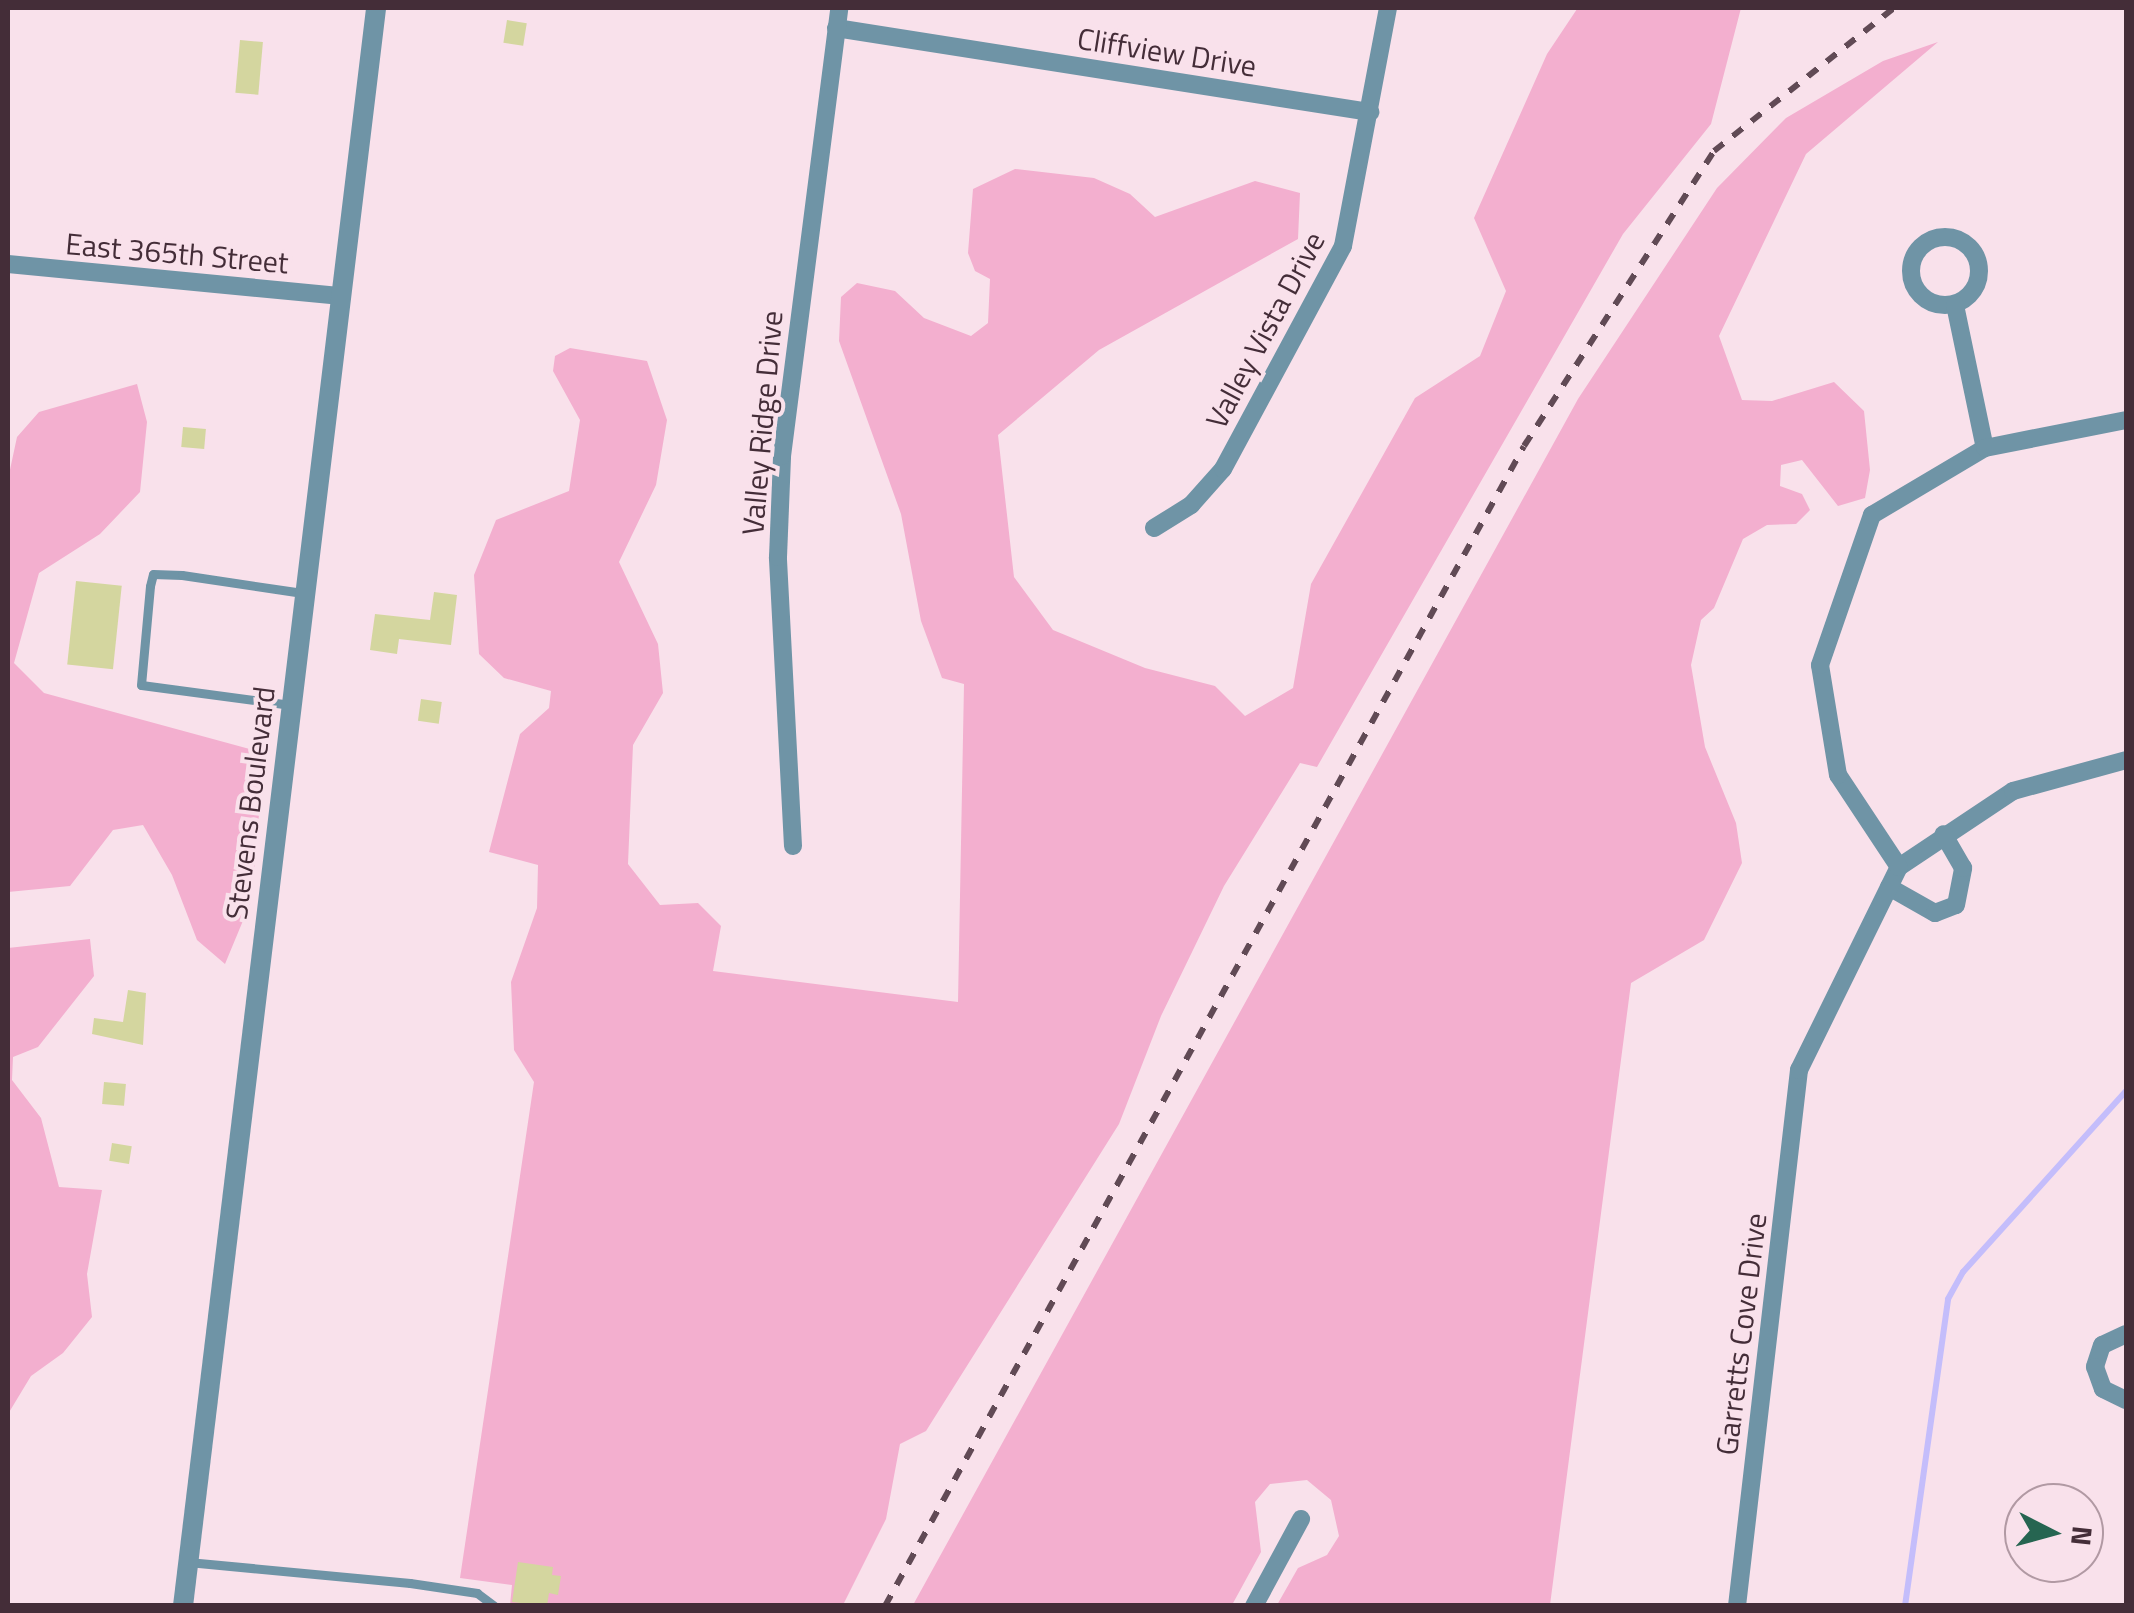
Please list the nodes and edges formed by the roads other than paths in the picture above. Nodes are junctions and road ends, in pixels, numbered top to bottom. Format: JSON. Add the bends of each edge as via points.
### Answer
{"nodes":[{"id":1,"x":376,"y":8,"type":"edge"},
{"id":2,"x":839,"y":8,"type":"edge"},
{"id":3,"x":1388,"y":8,"type":"edge"},
{"id":4,"x":836,"y":28,"type":"junction"},
{"id":5,"x":1370,"y":112,"type":"junction"},
{"id":6,"x":8,"y":264,"type":"edge"},
{"id":7,"x":342,"y":296,"type":"junction"},
{"id":8,"x":1955,"y":305,"type":"dead end"},
{"id":9,"x":2126,"y":420,"type":"edge"},
{"id":10,"x":1985,"y":448,"type":"junction"},
{"id":11,"x":1154,"y":528,"type":"dead end"},
{"id":12,"x":306,"y":593,"type":"junction"},
{"id":13,"x":292,"y":705,"type":"junction"},
{"id":14,"x":2126,"y":760,"type":"edge"},
{"id":15,"x":1944,"y":834,"type":"junction"},
{"id":16,"x":793,"y":846,"type":"dead end"},
{"id":17,"x":1898,"y":867,"type":"junction"},
{"id":18,"x":1889,"y":887,"type":"junction"},
{"id":19,"x":2126,"y":1334,"type":"edge"},
{"id":20,"x":2126,"y":1400,"type":"edge"},
{"id":21,"x":1301,"y":1518,"type":"dead end"},
{"id":22,"x":188,"y":1562,"type":"junction"},
{"id":23,"x":183,"y":1606,"type":"edge"},
{"id":24,"x":494,"y":1606,"type":"edge"},
{"id":25,"x":1254,"y":1606,"type":"edge"},
{"id":26,"x":1737,"y":1606,"type":"edge"}],
"edges":[{"from":1,"to":7,"type":"street","name":"Stevens Boulevard"},
{"from":2,"to":4,"type":"street","name":"Valley Ridge Drive"},
{"from":3,"to":5,"type":"street","name":"Valley Vista Drive"},
{"from":4,"to":5,"type":"street","name":"Cliffview Drive"},
{"from":4,"to":16,"type":"street","name":"Valley Ridge Drive","via":[[782,456],[778,557]]},
{"from":5,"to":11,"type":"street","name":"Valley Vista Drive","via":[[1343,246],[1223,469],[1191,505]]},
{"from":6,"to":7,"type":"street","name":"East 365th Street"},
{"from":7,"to":12,"type":"street","name":"Stevens Boulevard"},
{"from":8,"to":10,"type":"street"},
{"from":9,"to":10,"type":"street"},
{"from":10,"to":17,"type":"street","via":[[1872,515],[1820,665],[1838,776]]},
{"from":12,"to":13,"type":"street","name":"Stevens Boulevard"},
{"from":12,"to":13,"type":"lane","via":[[182,575],[154,574],[150,586],[140,684],[157,692]]},
{"from":13,"to":22,"type":"street","name":"Stevens Boulevard"},
{"from":14,"to":15,"type":"street","via":[[2013,791]]},
{"from":15,"to":17,"type":"street"},
{"from":15,"to":18,"type":"street","via":[[1963,868],[1956,905],[1935,913]]},
{"from":17,"to":18,"type":"street","name":"Garretts Cove Drive"},
{"from":18,"to":26,"type":"street","name":"Garretts Cove Drive","via":[[1799,1070]]},
{"from":19,"to":20,"type":"street","via":[[2102,1346],[2095,1367],[2103,1389]]},
{"from":21,"to":25,"type":"street"},
{"from":22,"to":23,"type":"street","name":"Stevens Boulevard"},
{"from":22,"to":24,"type":"lane","via":[[410,1582],[476,1593]]}]}
